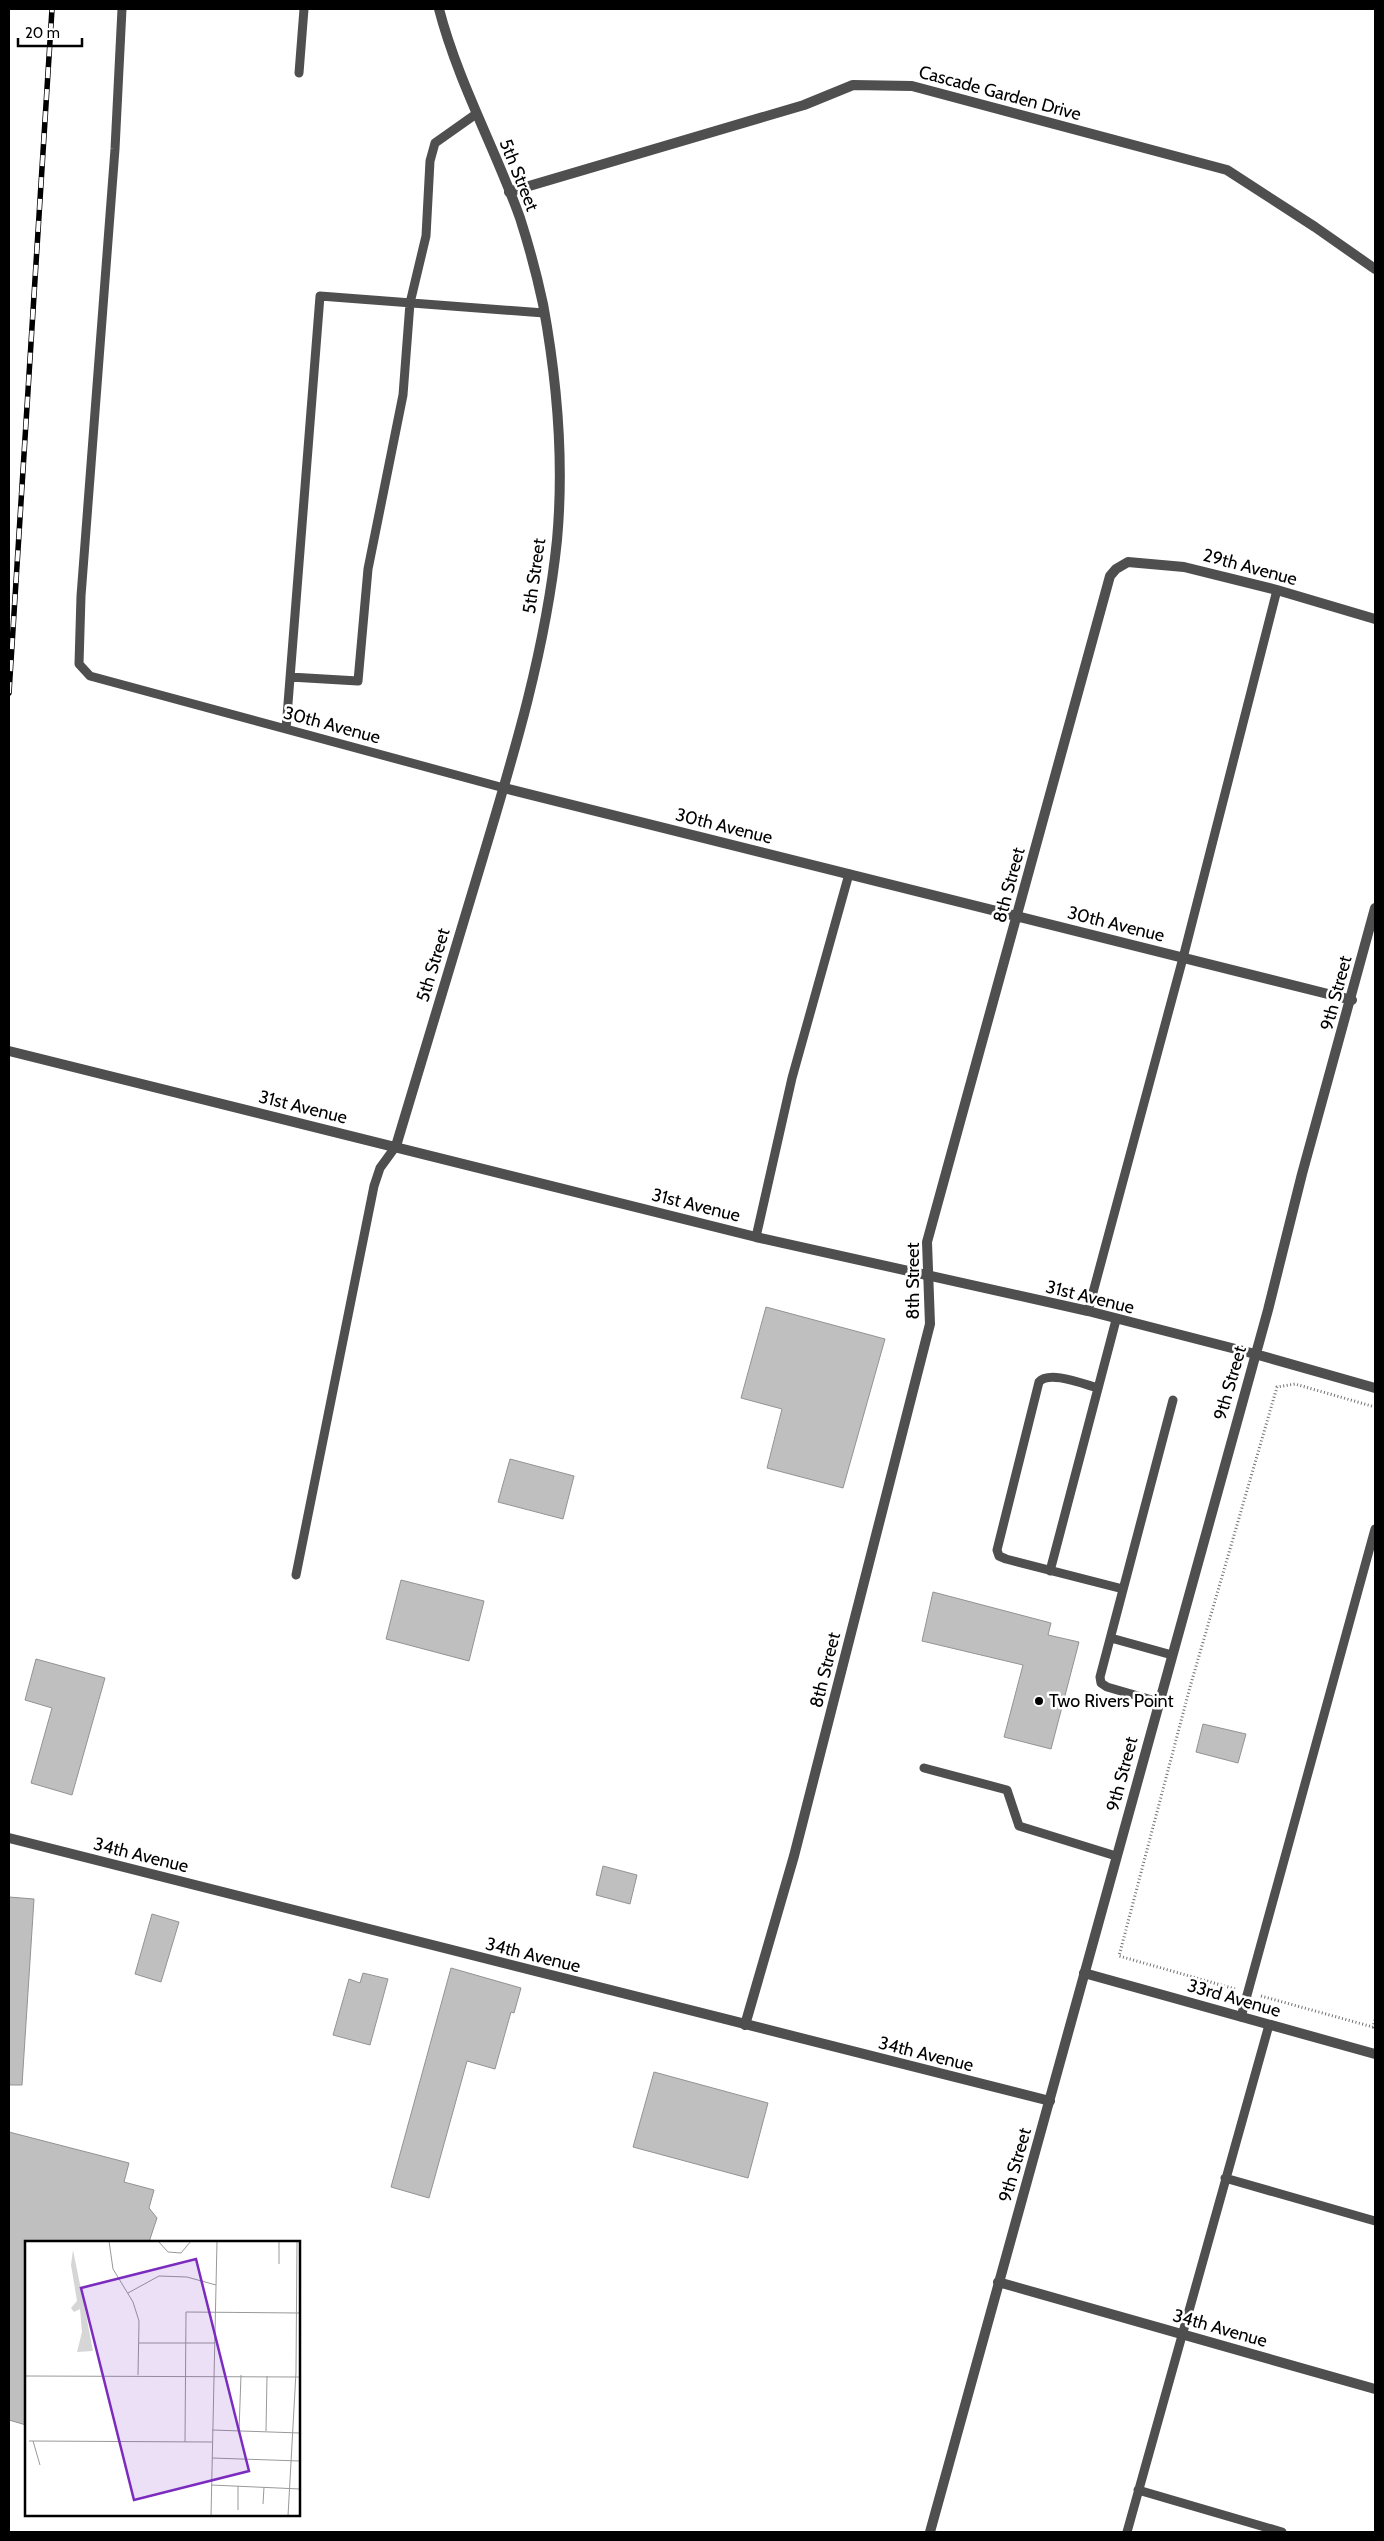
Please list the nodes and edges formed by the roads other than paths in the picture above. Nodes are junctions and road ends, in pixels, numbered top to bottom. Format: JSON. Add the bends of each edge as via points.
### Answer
{"nodes":[{"id":1,"x":122,"y":9,"type":"edge"},
{"id":2,"x":304,"y":9,"type":"edge"},
{"id":3,"x":439,"y":9,"type":"edge"},
{"id":4,"x":299,"y":73,"type":"dead end"},
{"id":5,"x":476,"y":114,"type":"junction"},
{"id":6,"x":509,"y":192,"type":"junction"},
{"id":7,"x":1375,"y":269,"type":"edge"},
{"id":8,"x":410,"y":303,"type":"junction"},
{"id":9,"x":544,"y":313,"type":"junction"},
{"id":10,"x":1116,"y":569,"type":"joint"},
{"id":11,"x":1277,"y":590,"type":"junction"},
{"id":12,"x":1375,"y":619,"type":"edge"},
{"id":13,"x":290,"y":677,"type":"junction"},
{"id":14,"x":286,"y":729,"type":"junction"},
{"id":15,"x":504,"y":788,"type":"junction"},
{"id":16,"x":849,"y":874,"type":"junction"},
{"id":17,"x":1375,"y":908,"type":"edge"},
{"id":18,"x":1017,"y":916,"type":"junction"},
{"id":19,"x":1183,"y":958,"type":"junction"},
{"id":20,"x":1352,"y":1000,"type":"junction"},
{"id":21,"x":9,"y":1051,"type":"edge"},
{"id":22,"x":396,"y":1146,"type":"junction"},
{"id":23,"x":756,"y":1237,"type":"junction"},
{"id":24,"x":928,"y":1276,"type":"junction"},
{"id":25,"x":1088,"y":1311,"type":"junction"},
{"id":26,"x":1116,"y":1320,"type":"junction"},
{"id":27,"x":1255,"y":1354,"type":"junction"},
{"id":28,"x":1098,"y":1388,"type":"junction"},
{"id":29,"x":1375,"y":1388,"type":"edge"},
{"id":30,"x":1173,"y":1400,"type":"dead end"},
{"id":31,"x":1375,"y":1529,"type":"edge"},
{"id":32,"x":1050,"y":1571,"type":"junction"},
{"id":33,"x":296,"y":1575,"type":"dead end"},
{"id":34,"x":1123,"y":1589,"type":"junction"},
{"id":35,"x":1111,"y":1638,"type":"junction"},
{"id":36,"x":1172,"y":1655,"type":"junction"},
{"id":37,"x":1159,"y":1702,"type":"junction"},
{"id":38,"x":924,"y":1768,"type":"dead end"},
{"id":39,"x":9,"y":1838,"type":"edge"},
{"id":40,"x":1116,"y":1856,"type":"junction"},
{"id":41,"x":1084,"y":1972,"type":"junction"},
{"id":42,"x":1241,"y":2017,"type":"junction"},
{"id":43,"x":745,"y":2025,"type":"junction"},
{"id":44,"x":1269,"y":2025,"type":"junction"},
{"id":45,"x":1375,"y":2054,"type":"edge"},
{"id":46,"x":1050,"y":2101,"type":"junction"},
{"id":47,"x":1225,"y":2178,"type":"junction"},
{"id":48,"x":1375,"y":2222,"type":"edge"},
{"id":49,"x":998,"y":2282,"type":"junction"},
{"id":50,"x":1181,"y":2334,"type":"junction"},
{"id":51,"x":1375,"y":2389,"type":"edge"},
{"id":52,"x":1138,"y":2490,"type":"junction"},
{"id":53,"x":930,"y":2532,"type":"edge"},
{"id":54,"x":1127,"y":2532,"type":"edge"},
{"id":55,"x":1282,"y":2532,"type":"edge"}],
"edges":[{"from":1,"to":14,"type":"lane","name":"30th Avenue","via":[[79,664],[90,676]]},
{"from":2,"to":4,"type":"lane"},
{"from":3,"to":5,"type":"street","name":"5th Street"},
{"from":5,"to":6,"type":"street","name":"5th Street"},
{"from":5,"to":8,"type":"lane","via":[[435,143],[430,161],[426,236]]},
{"from":6,"to":7,"type":"street","name":"Cascade Garden Drive","via":[[804,105],[853,85],[912,86],[1228,170]]},
{"from":6,"to":9,"type":"street","name":"5th Street","via":[[520,219]]},
{"from":8,"to":9,"type":"lane"},
{"from":8,"to":13,"type":"lane","via":[[403,395],[368,569],[358,681]]},
{"from":8,"to":13,"type":"lane","via":[[320,296]]},
{"from":9,"to":15,"type":"street","name":"5th Street","via":[[557,415],[557,539],[538,658]]},
{"from":10,"to":11,"type":"street","name":"29th Avenue","via":[[1128,562],[1140,561],[1184,567]]},
{"from":10,"to":18,"type":"street","name":"8th Street","via":[[1103,594]]},
{"from":11,"to":12,"type":"street","name":"29th Avenue"},
{"from":11,"to":19,"type":"lane"},
{"from":13,"to":14,"type":"lane"},
{"from":14,"to":15,"type":"lane","name":"30th Avenue"},
{"from":15,"to":16,"type":"street","name":"30th Avenue"},
{"from":15,"to":22,"type":"street","name":"5th Street"},
{"from":16,"to":18,"type":"street","name":"30th Avenue"},
{"from":16,"to":23,"type":"lane","via":[[792,1078]]},
{"from":17,"to":20,"type":"street","name":"9th Street"},
{"from":18,"to":19,"type":"street","name":"30th Avenue"},
{"from":18,"to":24,"type":"street","name":"8th Street","via":[[927,1242]]},
{"from":19,"to":20,"type":"street","name":"30th Avenue"},
{"from":19,"to":25,"type":"lane"},
{"from":20,"to":27,"type":"street","name":"9th Street"},
{"from":21,"to":22,"type":"street","name":"31st Avenue"},
{"from":22,"to":23,"type":"street","name":"31st Avenue"},
{"from":22,"to":33,"type":"lane","via":[[380,1168],[374,1186]]},
{"from":23,"to":24,"type":"street","name":"31st Avenue"},
{"from":24,"to":25,"type":"street","name":"31st Avenue"},
{"from":24,"to":43,"type":"street","name":"8th Street","via":[[930,1324],[794,1856]]},
{"from":25,"to":26,"type":"street","name":"31st Avenue"},
{"from":26,"to":27,"type":"street","name":"31st Avenue"},
{"from":26,"to":28,"type":"lane"},
{"from":27,"to":29,"type":"street","name":"31st Avenue"},
{"from":27,"to":36,"type":"street","name":"9th Street"},
{"from":28,"to":32,"type":"lane"},
{"from":28,"to":32,"type":"lane","via":[[1050,1376],[1039,1382],[997,1550],[999,1556]]},
{"from":30,"to":34,"type":"lane"},
{"from":31,"to":42,"type":"lane"},
{"from":32,"to":34,"type":"lane"},
{"from":34,"to":35,"type":"lane"},
{"from":35,"to":36,"type":"lane"},
{"from":35,"to":37,"type":"lane","via":[[1101,1683]]},
{"from":36,"to":37,"type":"street","name":"9th Street"},
{"from":37,"to":40,"type":"street","name":"9th Street"},
{"from":38,"to":40,"type":"lane","via":[[1007,1790],[1019,1826]]},
{"from":39,"to":43,"type":"street","name":"34th Avenue"},
{"from":40,"to":41,"type":"street","name":"9th Street"},
{"from":41,"to":42,"type":"street","name":"33rd Avenue"},
{"from":41,"to":46,"type":"street","name":"9th Street"},
{"from":42,"to":44,"type":"street","name":"33rd Avenue"},
{"from":43,"to":46,"type":"street","name":"34th Avenue"},
{"from":44,"to":45,"type":"street","name":"33rd Avenue"},
{"from":44,"to":47,"type":"lane"},
{"from":46,"to":49,"type":"street","name":"9th Street"},
{"from":47,"to":48,"type":"lane"},
{"from":47,"to":50,"type":"lane"},
{"from":49,"to":50,"type":"street","name":"34th Avenue"},
{"from":49,"to":53,"type":"street","name":"9th Street"},
{"from":50,"to":51,"type":"street","name":"34th Avenue"},
{"from":50,"to":52,"type":"lane"},
{"from":52,"to":54,"type":"lane"},
{"from":52,"to":55,"type":"lane"}]}
